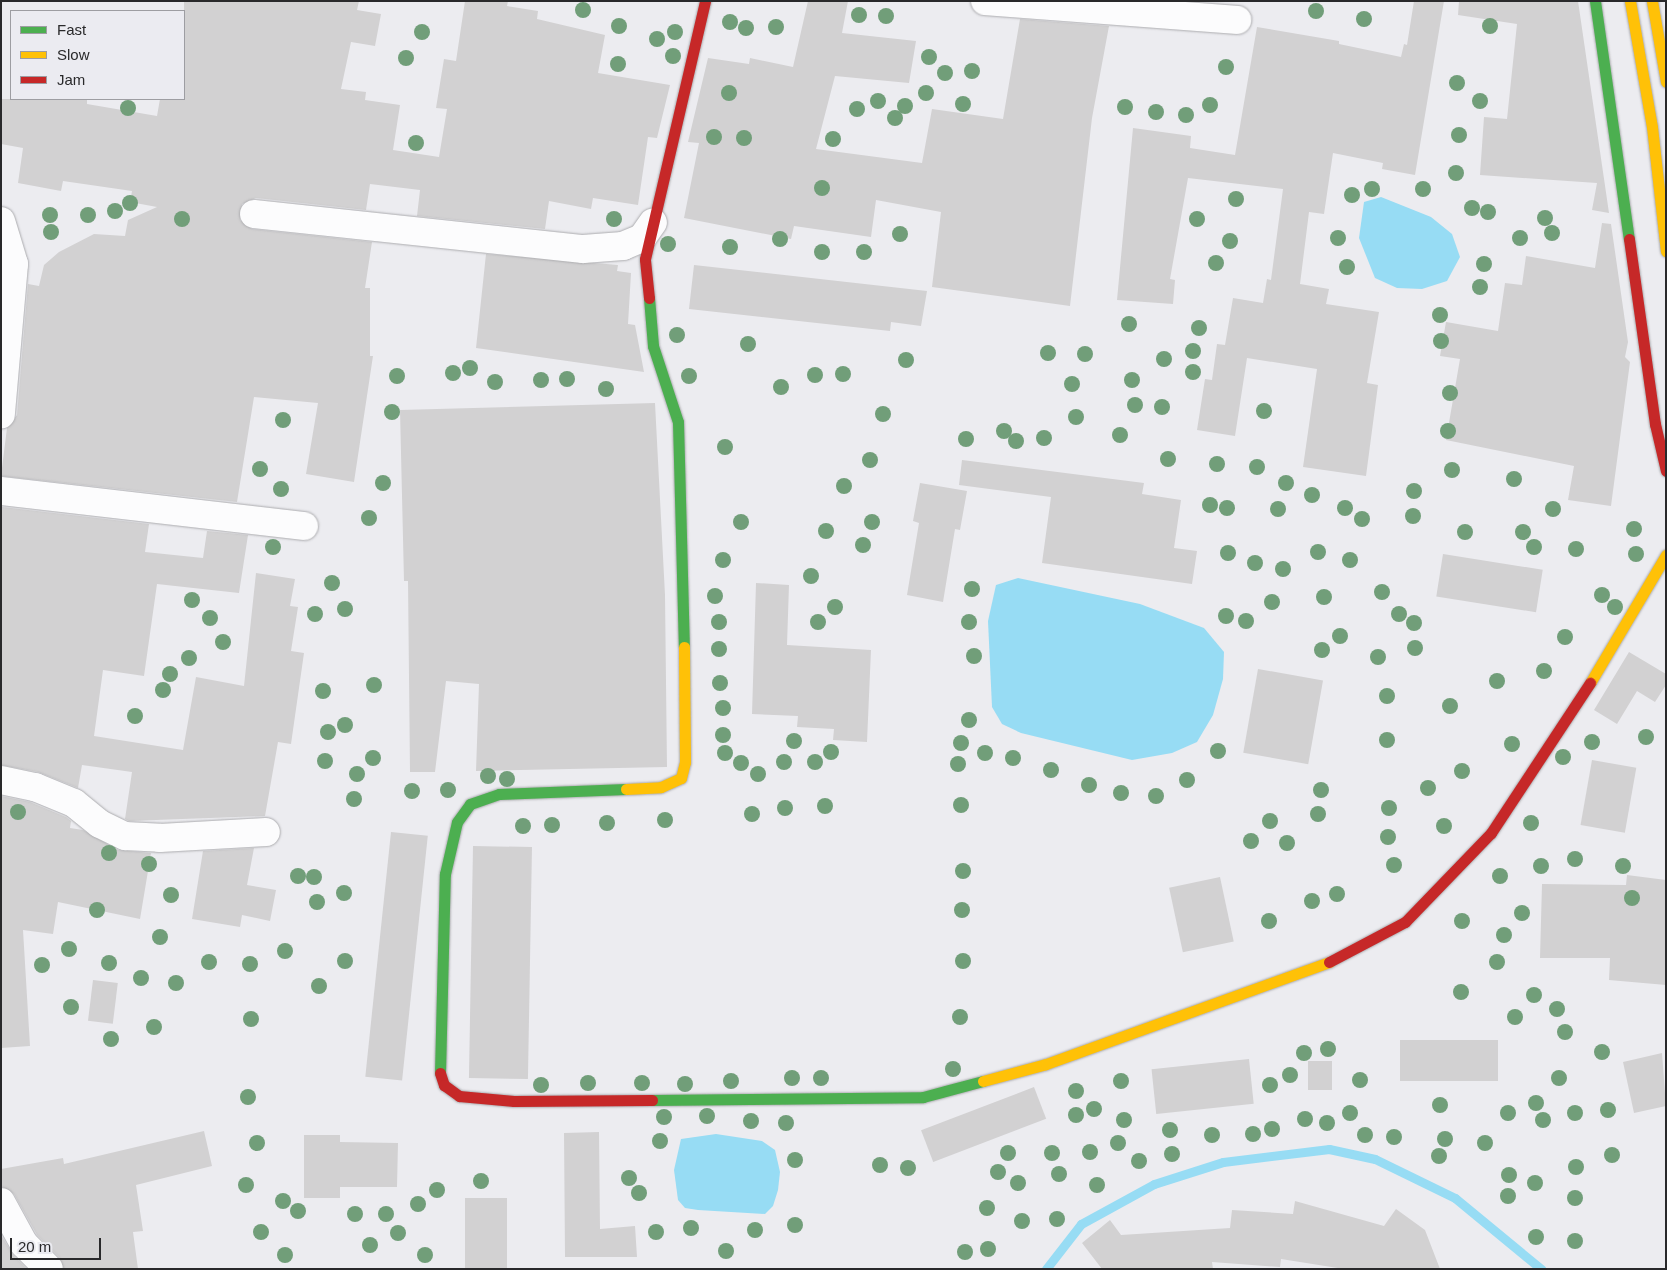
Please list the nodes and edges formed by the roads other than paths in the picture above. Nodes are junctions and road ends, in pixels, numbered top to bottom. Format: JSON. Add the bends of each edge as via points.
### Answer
{"nodes":[{"id":1,"x":705,"y":1,"type":"edge"},
{"id":2,"x":985,"y":1,"type":"edge"},
{"id":3,"x":1595,"y":1,"type":"edge"},
{"id":4,"x":1630,"y":1,"type":"edge"},
{"id":5,"x":1652,"y":1,"type":"edge"},
{"id":6,"x":1237,"y":20,"type":"dead end"},
{"id":7,"x":1666,"y":82,"type":"edge"},
{"id":8,"x":254,"y":214,"type":"dead end"},
{"id":9,"x":1,"y":220,"type":"edge"},
{"id":10,"x":653,"y":222,"type":"junction"},
{"id":11,"x":1666,"y":251,"type":"edge"},
{"id":12,"x":1,"y":414,"type":"edge"},
{"id":13,"x":1666,"y":471,"type":"edge"},
{"id":14,"x":1,"y":491,"type":"edge"},
{"id":15,"x":304,"y":526,"type":"dead end"},
{"id":16,"x":1666,"y":555,"type":"edge"},
{"id":17,"x":1,"y":780,"type":"edge"},
{"id":18,"x":266,"y":832,"type":"dead end"},
{"id":19,"x":1,"y":1202,"type":"edge"},
{"id":20,"x":49,"y":1269,"type":"edge"}],
"edges":[{"from":1,"to":10,"type":"main road","via":[[666,180]]},
{"from":2,"to":6,"type":"street"},
{"from":3,"to":13,"type":"main road","via":[[1655,424]]},
{"from":4,"to":11,"type":"main road","via":[[1652,127]]},
{"from":5,"to":7,"type":"main road"},
{"from":8,"to":10,"type":"street","via":[[583,249],[623,246],[642,238]]},
{"from":9,"to":12,"type":"street","via":[[14,264]]},
{"from":10,"to":16,"type":"main road","via":[[645,259],[653,346],[678,422],[681,460],[685,762],[680,778],[661,787],[499,794],[470,804],[457,822],[445,874],[438,1068],[444,1085],[459,1096],[514,1101],[923,1097],[1046,1064],[1320,967],[1405,922],[1491,833],[1600,669]]},
{"from":14,"to":15,"type":"street"},
{"from":17,"to":18,"type":"street","via":[[35,787],[74,803],[100,824],[125,836],[160,838]]},
{"from":19,"to":20,"type":"street","via":[[24,1244]]}]}
